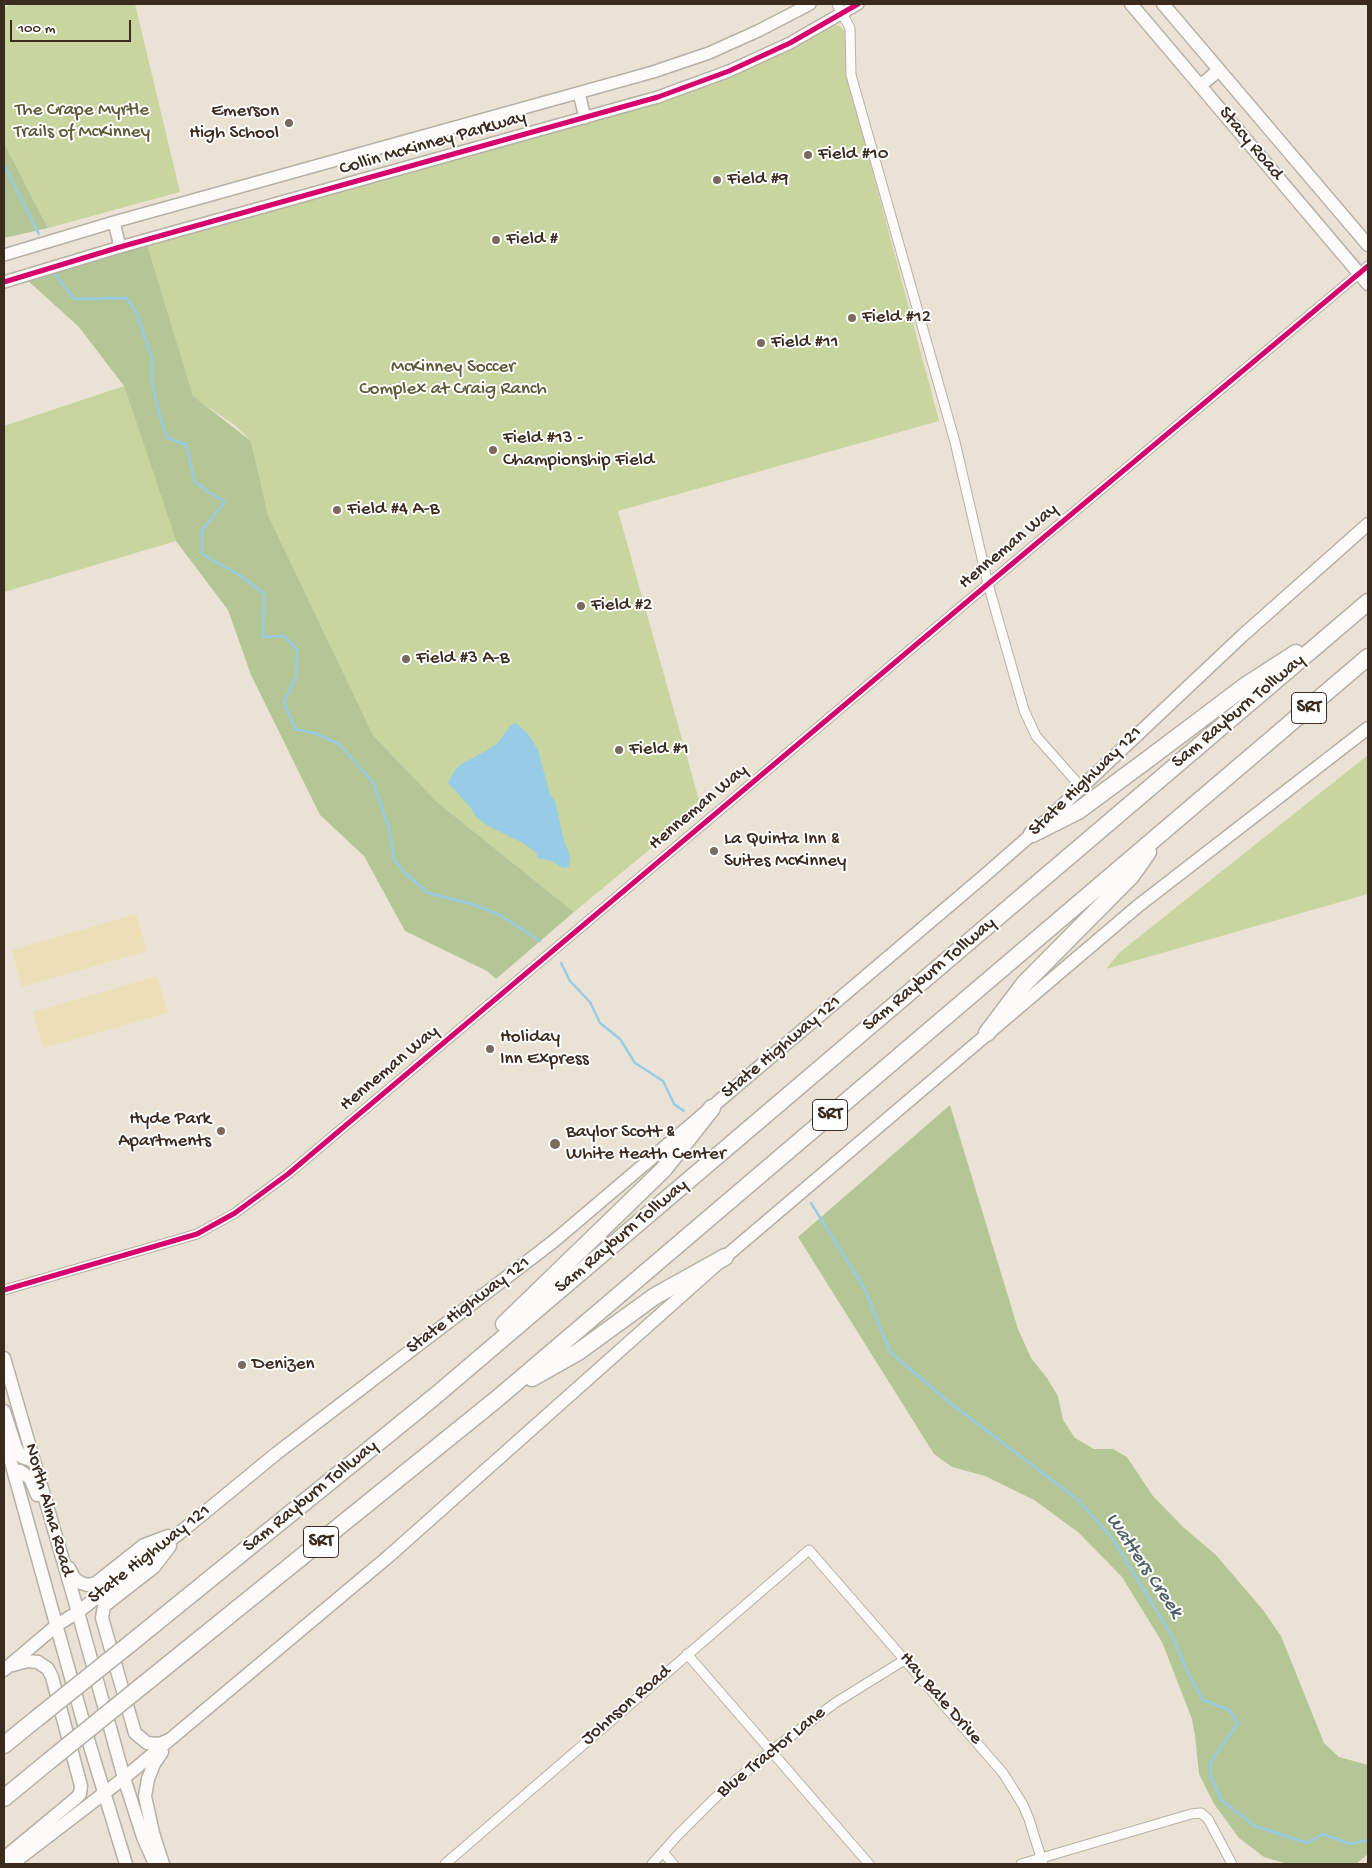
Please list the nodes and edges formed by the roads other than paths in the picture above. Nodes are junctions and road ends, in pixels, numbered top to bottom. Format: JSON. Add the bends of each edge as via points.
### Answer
{"nodes":[{"id":1,"x":810,"y":4,"type":"edge"},
{"id":2,"x":858,"y":4,"type":"edge"},
{"id":3,"x":1131,"y":4,"type":"edge"},
{"id":4,"x":1163,"y":4,"type":"edge"},
{"id":5,"x":840,"y":9,"type":"edge"},
{"id":6,"x":1219,"y":70,"type":"junction"},
{"id":7,"x":1200,"y":85,"type":"junction"},
{"id":8,"x":579,"y":93,"type":"junction"},
{"id":9,"x":585,"y":118,"type":"junction"},
{"id":10,"x":114,"y":222,"type":"junction"},
{"id":11,"x":1368,"y":245,"type":"edge"},
{"id":12,"x":120,"y":247,"type":"junction"},
{"id":13,"x":4,"y":255,"type":"edge"},
{"id":14,"x":1364,"y":270,"type":"edge"},
{"id":15,"x":4,"y":282,"type":"edge"},
{"id":16,"x":1368,"y":284,"type":"edge"},
{"id":17,"x":1368,"y":524,"type":"edge"},
{"id":18,"x":988,"y":584,"type":"junction"},
{"id":19,"x":1368,"y":602,"type":"edge"},
{"id":20,"x":1346,"y":621,"type":"junction"},
{"id":21,"x":1368,"y":657,"type":"edge"},
{"id":22,"x":1368,"y":728,"type":"edge"},
{"id":23,"x":1082,"y":787,"type":"junction"},
{"id":24,"x":1161,"y":833,"type":"junction"},
{"id":25,"x":1032,"y":834,"type":"junction"},
{"id":26,"x":987,"y":1034,"type":"junction"},
{"id":27,"x":712,"y":1108,"type":"junction"},
{"id":28,"x":725,"y":1257,"type":"junction"},
{"id":29,"x":4,"y":1290,"type":"edge"},
{"id":30,"x":4,"y":1358,"type":"edge"},
{"id":31,"x":434,"y":1397,"type":"junction"},
{"id":32,"x":498,"y":1398,"type":"junction"},
{"id":33,"x":4,"y":1411,"type":"edge"},
{"id":34,"x":4,"y":1437,"type":"edge"},
{"id":35,"x":34,"y":1461,"type":"junction"},
{"id":36,"x":13,"y":1470,"type":"junction"},
{"id":37,"x":49,"y":1512,"type":"junction"},
{"id":38,"x":182,"y":1530,"type":"junction"},
{"id":39,"x":809,"y":1550,"type":"joint"},
{"id":40,"x":61,"y":1554,"type":"junction"},
{"id":41,"x":78,"y":1612,"type":"junction"},
{"id":42,"x":57,"y":1625,"type":"junction"},
{"id":43,"x":687,"y":1654,"type":"junction"},
{"id":44,"x":906,"y":1660,"type":"junction"},
{"id":45,"x":6,"y":1668,"type":"edge"},
{"id":46,"x":175,"y":1737,"type":"junction"},
{"id":47,"x":4,"y":1745,"type":"edge"},
{"id":48,"x":771,"y":1750,"type":"junction"},
{"id":49,"x":124,"y":1778,"type":"junction"},
{"id":50,"x":104,"y":1793,"type":"junction"},
{"id":51,"x":4,"y":1798,"type":"edge"},
{"id":52,"x":663,"y":1852,"type":"junction"},
{"id":53,"x":4,"y":1858,"type":"edge"},
{"id":54,"x":1043,"y":1861,"type":"edge"},
{"id":55,"x":12,"y":1864,"type":"edge"},
{"id":56,"x":126,"y":1864,"type":"edge"},
{"id":57,"x":155,"y":1864,"type":"edge"},
{"id":58,"x":162,"y":1864,"type":"edge"},
{"id":59,"x":445,"y":1864,"type":"edge"},
{"id":60,"x":652,"y":1864,"type":"edge"},
{"id":61,"x":673,"y":1864,"type":"edge"},
{"id":62,"x":869,"y":1864,"type":"edge"},
{"id":63,"x":1021,"y":1864,"type":"edge"},
{"id":64,"x":1232,"y":1864,"type":"edge"}],
"edges":[{"from":1,"to":8,"type":"street","name":"Collin McKinney Parkway","via":[[709,53]]},
{"from":2,"to":5,"type":"street","name":"Collin McKinney Parkway"},
{"from":3,"to":7,"type":"main road","name":"Stacy Road"},
{"from":4,"to":6,"type":"main road","name":"Stacy Road"},
{"from":5,"to":9,"type":"street","name":"Collin McKinney Parkway","via":[[790,43],[729,71],[658,97]]},
{"from":5,"to":18,"type":"street","via":[[850,28],[851,75],[954,442]]},
{"from":6,"to":7,"type":"main road"},
{"from":6,"to":11,"type":"main road","name":"Stacy Road"},
{"from":7,"to":14,"type":"main road","name":"Stacy Road"},
{"from":8,"to":9,"type":"street"},
{"from":8,"to":10,"type":"street","name":"Collin McKinney Parkway"},
{"from":9,"to":12,"type":"street","name":"Collin McKinney Parkway"},
{"from":10,"to":12,"type":"street"},
{"from":10,"to":13,"type":"street","name":"Collin McKinney Parkway"},
{"from":12,"to":15,"type":"street","name":"Collin McKinney Parkway"},
{"from":14,"to":16,"type":"main road","name":"Stacy Road"},
{"from":14,"to":18,"type":"street","name":"Henneman Way"},
{"from":17,"to":23,"type":"main road","name":"State Highway 121","via":[[1242,636]]},
{"from":18,"to":23,"type":"street","via":[[1024,710],[1036,736]]},
{"from":18,"to":29,"type":"street","name":"Henneman Way","via":[[288,1174],[235,1213],[197,1234]]},
{"from":19,"to":20,"type":"highway","name":"Sam Rayburn Tollway","number":"SRT"},
{"from":20,"to":25,"type":"highway","via":[[1244,686],[1078,811]]},
{"from":20,"to":31,"type":"highway","name":"Sam Rayburn Tollway","number":"SRT"},
{"from":21,"to":24,"type":"highway","number":"SRT"},
{"from":22,"to":26,"type":"main road","via":[[1138,906]]},
{"from":23,"to":25,"type":"main road","name":"State Highway 121"},
{"from":24,"to":26,"type":"highway","via":[[1131,876],[1024,984]]},
{"from":24,"to":32,"type":"highway","number":"SRT"},
{"from":25,"to":27,"type":"main road","name":"State Highway 121"},
{"from":26,"to":28,"type":"main road"},
{"from":27,"to":31,"type":"highway","via":[[663,1170]]},
{"from":27,"to":38,"type":"main road","name":"State Highway 121","via":[[554,1241],[277,1453]]},
{"from":28,"to":32,"type":"highway","via":[[655,1296],[578,1352]]},
{"from":28,"to":46,"type":"main road","via":[[389,1556]]},
{"from":30,"to":35,"type":"main road","name":"North Alma Road"},
{"from":31,"to":47,"type":"highway","name":"Sam Rayburn Tollway","number":"SRT","bridge":true},
{"from":32,"to":51,"type":"highway","number":"SRT","bridge":true},
{"from":33,"to":35,"type":"main road","via":[[16,1448],[22,1457]]},
{"from":34,"to":36,"type":"main road","name":"North Alma Road"},
{"from":35,"to":37,"type":"main road","name":"North Alma Road"},
{"from":36,"to":37,"type":"main road","via":[[30,1478],[43,1510]]},
{"from":36,"to":42,"type":"main road","name":"North Alma Road"},
{"from":37,"to":40,"type":"main road","name":"North Alma Road"},
{"from":38,"to":40,"type":"main road","via":[[144,1545],[96,1583],[88,1585],[75,1579]]},
{"from":38,"to":41,"type":"main road","name":"State Highway 121"},
{"from":38,"to":46,"type":"main road","via":[[154,1567],[104,1606],[102,1618],[135,1734],[152,1744]]},
{"from":39,"to":43,"type":"street","name":"Johnson Road"},
{"from":39,"to":44,"type":"street","name":"Hay Bale Drive"},
{"from":40,"to":41,"type":"main road","name":"North Alma Road"},
{"from":41,"to":42,"type":"main road","name":"State Highway 121"},
{"from":41,"to":49,"type":"main road","name":"North Alma Road"},
{"from":42,"to":45,"type":"main road","name":"State Highway 121"},
{"from":42,"to":50,"type":"main road","name":"North Alma Road"},
{"from":43,"to":48,"type":"street"},
{"from":43,"to":59,"type":"street","name":"Johnson Road"},
{"from":44,"to":48,"type":"street","name":"Blue Tractor Lane","via":[[835,1703]]},
{"from":44,"to":54,"type":"street","name":"Hay Bale Drive","via":[[1004,1773],[1023,1805]]},
{"from":45,"to":53,"type":"main road","via":[[33,1661],[48,1669],[82,1786],[75,1800]]},
{"from":46,"to":49,"type":"main road"},
{"from":46,"to":58,"type":"main road","via":[[154,1764],[146,1796]]},
{"from":48,"to":52,"type":"street","name":"Blue Tractor Lane","via":[[716,1797]]},
{"from":48,"to":62,"type":"street"},
{"from":49,"to":50,"type":"main road"},
{"from":49,"to":57,"type":"main road","name":"North Alma Road"},
{"from":50,"to":55,"type":"main road"},
{"from":50,"to":56,"type":"main road","name":"North Alma Road"},
{"from":52,"to":60,"type":"street","name":"Blue Tractor Lane"},
{"from":52,"to":61,"type":"street"},
{"from":54,"to":63,"type":"street"},
{"from":54,"to":64,"type":"street","via":[[1201,1813],[1208,1819]]}]}
